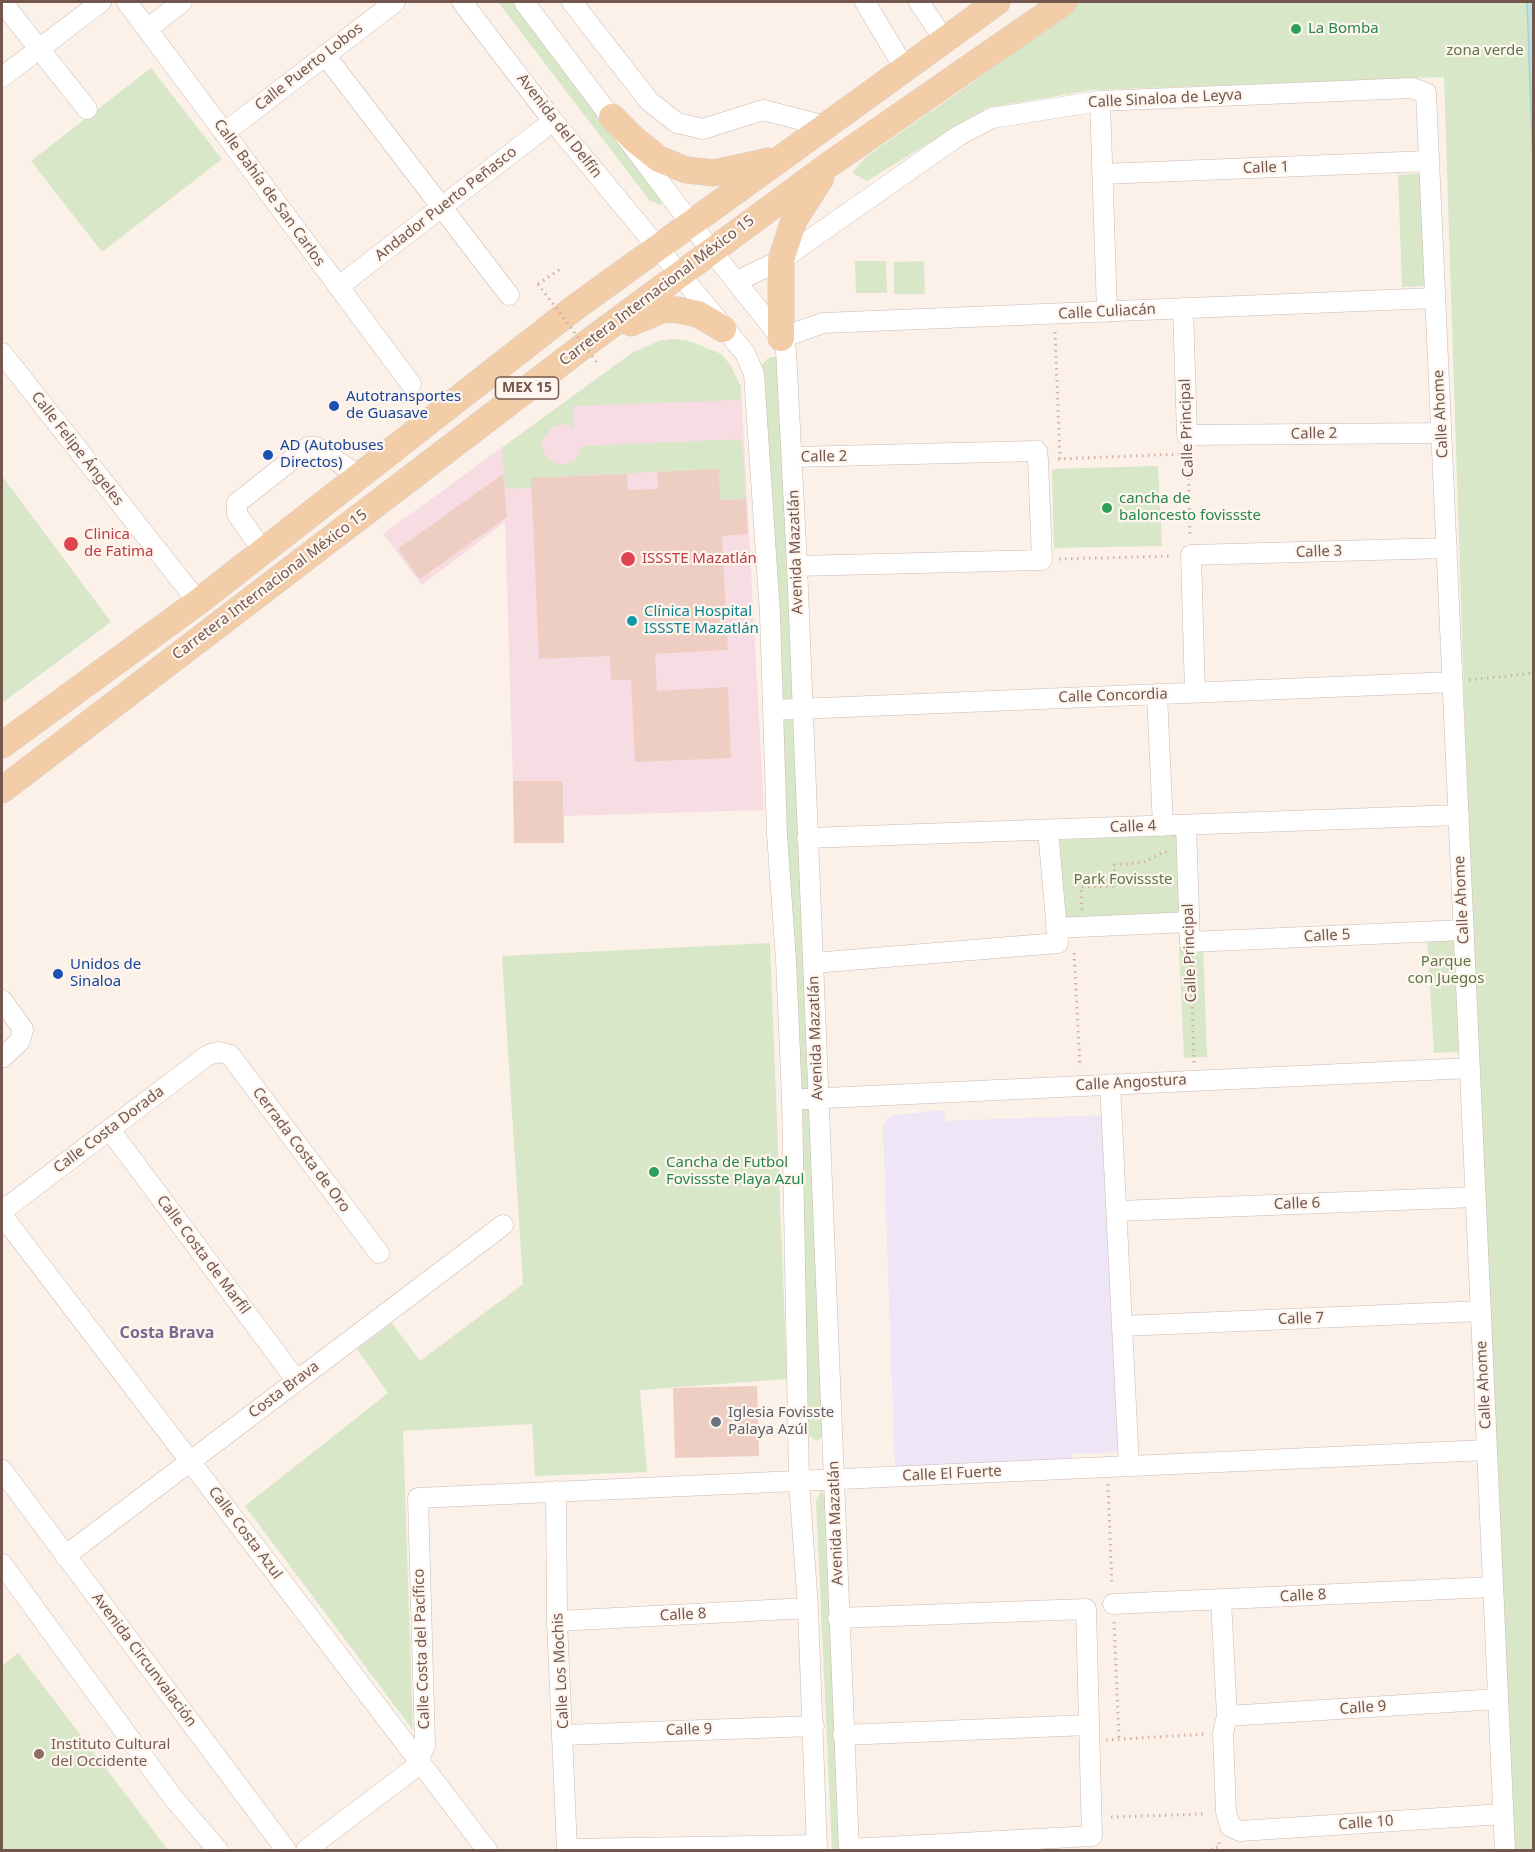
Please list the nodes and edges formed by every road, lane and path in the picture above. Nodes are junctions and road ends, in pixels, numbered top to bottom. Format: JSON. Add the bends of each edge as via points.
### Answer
{"nodes":[{"id":1,"x":2,"y":2,"type":"edge"},
{"id":2,"x":101,"y":2,"type":"edge"},
{"id":3,"x":127,"y":2,"type":"edge"},
{"id":4,"x":182,"y":2,"type":"edge"},
{"id":5,"x":395,"y":2,"type":"edge"},
{"id":6,"x":462,"y":2,"type":"edge"},
{"id":7,"x":524,"y":2,"type":"edge"},
{"id":8,"x":572,"y":2,"type":"edge"},
{"id":9,"x":865,"y":2,"type":"edge"},
{"id":10,"x":919,"y":2,"type":"edge"},
{"id":11,"x":997,"y":2,"type":"edge"},
{"id":12,"x":1064,"y":2,"type":"edge"},
{"id":13,"x":147,"y":29,"type":"junction"},
{"id":14,"x":945,"y":41,"type":"junction"},
{"id":15,"x":39,"y":48,"type":"junction"},
{"id":16,"x":325,"y":55,"type":"junction"},
{"id":17,"x":905,"y":69,"type":"junction"},
{"id":18,"x":2,"y":77,"type":"edge"},
{"id":19,"x":1426,"y":93,"type":"joint"},
{"id":20,"x":1100,"y":101,"type":"junction"},
{"id":21,"x":87,"y":109,"type":"dead end"},
{"id":22,"x":612,"y":117,"type":"junction"},
{"id":23,"x":554,"y":121,"type":"junction"},
{"id":24,"x":825,"y":126,"type":"junction"},
{"id":25,"x":224,"y":133,"type":"junction"},
{"id":26,"x":778,"y":159,"type":"junction"},
{"id":27,"x":1430,"y":161,"type":"junction"},
{"id":28,"x":830,"y":164,"type":"junction"},
{"id":29,"x":1102,"y":174,"type":"junction"},
{"id":30,"x":441,"y":207,"type":"junction"},
{"id":31,"x":691,"y":223,"type":"junction"},
{"id":32,"x":657,"y":249,"type":"junction"},
{"id":33,"x":711,"y":250,"type":"junction"},
{"id":34,"x":780,"y":260,"type":"junction"},
{"id":35,"x":562,"y":268,"type":"dead end"},
{"id":36,"x":679,"y":275,"type":"junction"},
{"id":37,"x":737,"y":282,"type":"junction"},
{"id":38,"x":338,"y":287,"type":"junction"},
{"id":39,"x":509,"y":295,"type":"dead end"},
{"id":40,"x":1436,"y":298,"type":"junction"},
{"id":41,"x":1183,"y":308,"type":"junction"},
{"id":42,"x":1107,"y":312,"type":"junction"},
{"id":43,"x":1055,"y":314,"type":"junction"},
{"id":44,"x":723,"y":329,"type":"junction"},
{"id":45,"x":595,"y":337,"type":"junction"},
{"id":46,"x":781,"y":338,"type":"junction"},
{"id":47,"x":2,"y":354,"type":"edge"},
{"id":48,"x":598,"y":364,"type":"dead end"},
{"id":49,"x":411,"y":384,"type":"dead end"},
{"id":50,"x":1442,"y":433,"type":"junction"},
{"id":51,"x":1187,"y":445,"type":"junction"},
{"id":52,"x":1038,"y":455,"type":"junction"},
{"id":53,"x":792,"y":458,"type":"junction"},
{"id":54,"x":1060,"y":459,"type":"junction"},
{"id":55,"x":359,"y":476,"type":"junction"},
{"id":56,"x":1447,"y":548,"type":"junction"},
{"id":57,"x":263,"y":551,"type":"junction"},
{"id":58,"x":1191,"y":555,"type":"junction"},
{"id":59,"x":1042,"y":560,"type":"junction"},
{"id":60,"x":797,"y":566,"type":"junction"},
{"id":61,"x":198,"y":602,"type":"junction"},
{"id":62,"x":1533,"y":673,"type":"edge"},
{"id":63,"x":1453,"y":682,"type":"junction"},
{"id":64,"x":1195,"y":692,"type":"junction"},
{"id":65,"x":1157,"y":694,"type":"junction"},
{"id":66,"x":802,"y":708,"type":"junction"},
{"id":67,"x":773,"y":710,"type":"junction"},
{"id":68,"x":13,"y":731,"type":"edge"},
{"id":69,"x":2,"y":745,"type":"edge"},
{"id":70,"x":2,"y":790,"type":"edge"},
{"id":71,"x":1459,"y":815,"type":"junction"},
{"id":72,"x":1186,"y":825,"type":"junction"},
{"id":73,"x":1163,"y":826,"type":"junction"},
{"id":74,"x":1048,"y":830,"type":"junction"},
{"id":75,"x":807,"y":838,"type":"junction"},
{"id":76,"x":1187,"y":851,"type":"junction"},
{"id":77,"x":1189,"y":922,"type":"junction"},
{"id":78,"x":1464,"y":930,"type":"junction"},
{"id":79,"x":1062,"y":933,"type":"junction"},
{"id":80,"x":1190,"y":942,"type":"junction"},
{"id":81,"x":813,"y":963,"type":"junction"},
{"id":82,"x":2,"y":1000,"type":"edge"},
{"id":83,"x":219,"y":1052,"type":"joint"},
{"id":84,"x":2,"y":1058,"type":"edge"},
{"id":85,"x":1470,"y":1068,"type":"junction"},
{"id":86,"x":1195,"y":1080,"type":"junction"},
{"id":87,"x":1110,"y":1084,"type":"junction"},
{"id":88,"x":1081,"y":1086,"type":"junction"},
{"id":89,"x":817,"y":1098,"type":"junction"},
{"id":90,"x":792,"y":1099,"type":"junction"},
{"id":91,"x":110,"y":1130,"type":"junction"},
{"id":92,"x":1476,"y":1197,"type":"junction"},
{"id":93,"x":1118,"y":1211,"type":"junction"},
{"id":94,"x":2,"y":1213,"type":"edge"},
{"id":95,"x":503,"y":1225,"type":"dead end"},
{"id":96,"x":380,"y":1254,"type":"dead end"},
{"id":97,"x":1481,"y":1311,"type":"junction"},
{"id":98,"x":1122,"y":1326,"type":"junction"},
{"id":99,"x":297,"y":1381,"type":"junction"},
{"id":100,"x":1487,"y":1450,"type":"junction"},
{"id":101,"x":190,"y":1461,"type":"junction"},
{"id":102,"x":1129,"y":1466,"type":"junction"},
{"id":103,"x":2,"y":1470,"type":"edge"},
{"id":104,"x":835,"y":1479,"type":"junction"},
{"id":105,"x":799,"y":1481,"type":"junction"},
{"id":106,"x":556,"y":1491,"type":"junction"},
{"id":107,"x":418,"y":1498,"type":"joint"},
{"id":108,"x":65,"y":1556,"type":"junction"},
{"id":109,"x":2,"y":1564,"type":"edge"},
{"id":110,"x":1493,"y":1587,"type":"junction"},
{"id":111,"x":1221,"y":1600,"type":"junction"},
{"id":112,"x":1113,"y":1604,"type":"dead end"},
{"id":113,"x":808,"y":1608,"type":"junction"},
{"id":114,"x":838,"y":1618,"type":"junction"},
{"id":115,"x":557,"y":1621,"type":"junction"},
{"id":116,"x":1498,"y":1699,"type":"junction"},
{"id":117,"x":1225,"y":1725,"type":"junction"},
{"id":118,"x":813,"y":1726,"type":"junction"},
{"id":119,"x":1089,"y":1733,"type":"junction"},
{"id":120,"x":564,"y":1735,"type":"junction"},
{"id":121,"x":843,"y":1735,"type":"junction"},
{"id":122,"x":421,"y":1763,"type":"junction"},
{"id":123,"x":1503,"y":1814,"type":"junction"},
{"id":124,"x":1228,"y":1819,"type":"junction"},
{"id":125,"x":1092,"y":1827,"type":"junction"},
{"id":126,"x":817,"y":1848,"type":"edge"},
{"id":127,"x":567,"y":1850,"type":"edge"},
{"id":128,"x":849,"y":1850,"type":"edge"},
{"id":129,"x":218,"y":1851,"type":"edge"},
{"id":130,"x":286,"y":1851,"type":"edge"},
{"id":131,"x":306,"y":1851,"type":"edge"},
{"id":132,"x":487,"y":1851,"type":"edge"},
{"id":133,"x":1505,"y":1851,"type":"edge"}],
"edges":[{"from":1,"to":15,"type":"street"},
{"from":2,"to":15,"type":"street"},
{"from":3,"to":13,"type":"street","name":"Calle Bahía de San Carlos"},
{"from":4,"to":13,"type":"street"},
{"from":5,"to":16,"type":"street","name":"Calle Puerto Lobos"},
{"from":6,"to":23,"type":"street","name":"Avenida del Delfín"},
{"from":7,"to":22,"type":"street"},
{"from":8,"to":24,"type":"street","via":[[649,101],[677,123],[703,129],[763,110]]},
{"from":9,"to":17,"type":"street"},
{"from":10,"to":14,"type":"street"},
{"from":11,"to":14,"type":"main road","name":"Carretera Internacional México 15","number":"MEX 15"},
{"from":12,"to":28,"type":"main road","name":"Carretera Internacional México 15","number":"MEX 15"},
{"from":13,"to":25,"type":"street","name":"Calle Bahía de San Carlos"},
{"from":14,"to":17,"type":"main road","name":"Carretera Internacional México 15","number":"MEX 15"},
{"from":15,"to":18,"type":"street"},
{"from":15,"to":21,"type":"street"},
{"from":16,"to":25,"type":"street","name":"Calle Puerto Lobos"},
{"from":16,"to":30,"type":"street"},
{"from":17,"to":24,"type":"main road","name":"Carretera Internacional México 15","number":"MEX 15"},
{"from":19,"to":20,"type":"street","name":"Calle Sinaloa de Leyva","via":[[1412,88]]},
{"from":19,"to":27,"type":"street","name":"Calle Ahome"},
{"from":20,"to":29,"type":"street"},
{"from":20,"to":34,"type":"street","name":"Calle Sinaloa de Leyva","via":[[992,118]]},
{"from":22,"to":26,"type":"main road","via":[[659,159],[686,170],[714,173]]},
{"from":22,"to":31,"type":"street"},
{"from":23,"to":30,"type":"street","name":"Andador Puerto Peñasco"},
{"from":23,"to":32,"type":"street","name":"Avenida del Delfín"},
{"from":24,"to":26,"type":"main road","name":"Carretera Internacional México 15","number":"MEX 15"},
{"from":25,"to":38,"type":"street","name":"Calle Bahía de San Carlos"},
{"from":26,"to":31,"type":"main road","name":"Carretera Internacional México 15","number":"MEX 15"},
{"from":27,"to":29,"type":"street","name":"Calle 1"},
{"from":27,"to":40,"type":"street","name":"Calle Ahome"},
{"from":28,"to":33,"type":"main road","name":"Carretera Internacional México 15","number":"MEX 15"},
{"from":28,"to":34,"type":"main road","via":[[794,220]]},
{"from":29,"to":42,"type":"street"},
{"from":30,"to":38,"type":"street","name":"Andador Puerto Peñasco"},
{"from":30,"to":39,"type":"street"},
{"from":31,"to":32,"type":"main road","name":"Carretera Internacional México 15","number":"MEX 15"},
{"from":31,"to":33,"type":"street"},
{"from":32,"to":36,"type":"street"},
{"from":32,"to":55,"type":"main road","name":"Carretera Internacional México 15","number":"MEX 15","via":[[573,309]]},
{"from":33,"to":36,"type":"main road","name":"Carretera Internacional México 15","number":"MEX 15"},
{"from":33,"to":37,"type":"street","name":"Avenida Mazatlán"},
{"from":34,"to":37,"type":"street","name":"Calle Sinaloa de Leyva"},
{"from":34,"to":46,"type":"main road"},
{"from":35,"to":48,"type":"path","bridge":true,"via":[[538,284]]},
{"from":36,"to":44,"type":"street","name":"Avenida Mazatlán"},
{"from":36,"to":45,"type":"main road","name":"Carretera Internacional México 15","number":"MEX 15"},
{"from":37,"to":46,"type":"street","name":"Avenida Mazatlán"},
{"from":38,"to":49,"type":"street","name":"Calle Bahía de San Carlos"},
{"from":40,"to":41,"type":"street","name":"Calle Culiacán"},
{"from":40,"to":50,"type":"street","name":"Calle Ahome"},
{"from":41,"to":42,"type":"street","name":"Calle Culiacán"},
{"from":41,"to":51,"type":"street","name":"Calle Principal"},
{"from":42,"to":43,"type":"street","name":"Calle Culiacán"},
{"from":43,"to":46,"type":"street","name":"Calle Culiacán","via":[[823,323]]},
{"from":43,"to":54,"type":"path"},
{"from":44,"to":45,"type":"main road","via":[[699,314],[664,309]]},
{"from":44,"to":67,"type":"street","name":"Avenida Mazatlán","via":[[745,353],[754,374]]},
{"from":45,"to":70,"type":"main road","name":"Carretera Internacional México 15","number":"MEX 15"},
{"from":46,"to":53,"type":"street","name":"Avenida Mazatlán","via":[[786,350]]},
{"from":47,"to":61,"type":"street","name":"Calle Felipe Ángeles"},
{"from":50,"to":51,"type":"street","name":"Calle 2"},
{"from":50,"to":56,"type":"street","name":"Calle Ahome"},
{"from":51,"to":54,"type":"path"},
{"from":51,"to":58,"type":"path","name":"Calle Principal"},
{"from":52,"to":53,"type":"street","name":"Calle 2"},
{"from":52,"to":54,"type":"path"},
{"from":52,"to":59,"type":"street"},
{"from":53,"to":60,"type":"street","name":"Avenida Mazatlán"},
{"from":55,"to":57,"type":"main road","name":"Carretera Internacional México 15","number":"MEX 15"},
{"from":55,"to":57,"type":"street","via":[[316,447],[308,447],[299,454],[237,503],[237,514]]},
{"from":56,"to":58,"type":"street","name":"Calle 3"},
{"from":56,"to":63,"type":"street","name":"Calle Ahome"},
{"from":57,"to":61,"type":"main road","name":"Carretera Internacional México 15","number":"MEX 15"},
{"from":58,"to":59,"type":"path"},
{"from":58,"to":64,"type":"street"},
{"from":59,"to":60,"type":"street"},
{"from":60,"to":66,"type":"street","name":"Avenida Mazatlán"},
{"from":61,"to":68,"type":"main road","name":"Carretera Internacional México 15","number":"MEX 15"},
{"from":62,"to":63,"type":"path"},
{"from":63,"to":64,"type":"street","name":"Calle Concordia"},
{"from":63,"to":71,"type":"street","name":"Calle Ahome"},
{"from":64,"to":65,"type":"street","name":"Calle Concordia"},
{"from":65,"to":66,"type":"street","name":"Calle Concordia"},
{"from":65,"to":73,"type":"street"},
{"from":66,"to":67,"type":"street","name":"Calle Concordia"},
{"from":66,"to":75,"type":"street","name":"Avenida Mazatlán"},
{"from":67,"to":90,"type":"street","name":"Avenida Mazatlán"},
{"from":68,"to":69,"type":"main road","name":"Carretera Internacional México 15","number":"MEX 15"},
{"from":71,"to":72,"type":"street","name":"Calle 4"},
{"from":71,"to":78,"type":"street","name":"Calle Ahome"},
{"from":72,"to":73,"type":"street","name":"Calle 4"},
{"from":72,"to":76,"type":"street","name":"Calle Principal"},
{"from":73,"to":74,"type":"street","name":"Calle 4"},
{"from":74,"to":75,"type":"street","name":"Calle 4"},
{"from":74,"to":79,"type":"street"},
{"from":75,"to":81,"type":"street","name":"Avenida Mazatlán"},
{"from":76,"to":77,"type":"street","name":"Calle Principal"},
{"from":76,"to":79,"type":"path","via":[[1164,852],[1144,862],[1114,865],[1115,886],[1081,887],[1082,921]]},
{"from":77,"to":79,"type":"street"},
{"from":77,"to":80,"type":"street","name":"Calle Principal"},
{"from":78,"to":80,"type":"street","name":"Calle 5"},
{"from":78,"to":85,"type":"street","name":"Calle Ahome"},
{"from":79,"to":81,"type":"street"},
{"from":79,"to":88,"type":"path"},
{"from":80,"to":86,"type":"path","name":"Calle Principal"},
{"from":81,"to":89,"type":"street","name":"Avenida Mazatlán"},
{"from":82,"to":84,"type":"street","via":[[23,1029],[20,1041]]},
{"from":83,"to":91,"type":"street","name":"Calle Costa Dorada","via":[[208,1055]]},
{"from":83,"to":96,"type":"street","name":"Cerrada Costa de Oro","via":[[230,1055]]},
{"from":85,"to":86,"type":"street","name":"Calle Angostura"},
{"from":85,"to":92,"type":"street","name":"Calle Ahome"},
{"from":86,"to":87,"type":"street","name":"Calle Angostura"},
{"from":87,"to":88,"type":"street","name":"Calle Angostura"},
{"from":87,"to":93,"type":"street"},
{"from":88,"to":89,"type":"street","name":"Calle Angostura"},
{"from":89,"to":90,"type":"street","name":"Calle Angostura"},
{"from":89,"to":104,"type":"street","name":"Avenida Mazatlán"},
{"from":90,"to":105,"type":"street","name":"Avenida Mazatlán"},
{"from":91,"to":94,"type":"street","name":"Calle Costa Dorada"},
{"from":91,"to":99,"type":"street","name":"Calle Costa de Marfil"},
{"from":92,"to":93,"type":"street","name":"Calle 6"},
{"from":92,"to":97,"type":"street","name":"Calle Ahome"},
{"from":93,"to":98,"type":"street"},
{"from":94,"to":101,"type":"street","name":"Calle Costa Azul"},
{"from":95,"to":99,"type":"street","name":"Costa Brava"},
{"from":97,"to":98,"type":"street","name":"Calle 7"},
{"from":97,"to":100,"type":"street","name":"Calle Ahome"},
{"from":98,"to":102,"type":"street"},
{"from":99,"to":101,"type":"street","name":"Costa Brava"},
{"from":100,"to":102,"type":"street","name":"Calle El Fuerte"},
{"from":100,"to":110,"type":"street","name":"Calle Ahome"},
{"from":101,"to":108,"type":"street","name":"Costa Brava"},
{"from":101,"to":122,"type":"street","name":"Calle Costa Azul"},
{"from":102,"to":104,"type":"street","name":"Calle El Fuerte"},
{"from":103,"to":108,"type":"street","name":"Avenida Circunvalación"},
{"from":104,"to":105,"type":"street","name":"Calle El Fuerte"},
{"from":104,"to":114,"type":"street","name":"Avenida Mazatlán"},
{"from":105,"to":106,"type":"street","name":"Calle El Fuerte"},
{"from":105,"to":113,"type":"street","name":"Avenida Mazatlán"},
{"from":106,"to":107,"type":"street","name":"Calle El Fuerte"},
{"from":106,"to":115,"type":"street","name":"Calle Los Mochis"},
{"from":107,"to":122,"type":"street","name":"Calle Costa del Pacífico","via":[[425,1745]]},
{"from":108,"to":130,"type":"street","name":"Avenida Circunvalación"},
{"from":109,"to":129,"type":"street","via":[[174,1799]]},
{"from":110,"to":111,"type":"street","name":"Calle 8"},
{"from":110,"to":116,"type":"street","name":"Calle Ahome"},
{"from":111,"to":112,"type":"street","name":"Calle 8"},
{"from":111,"to":117,"type":"street"},
{"from":113,"to":115,"type":"street","name":"Calle 8"},
{"from":113,"to":118,"type":"street","name":"Avenida Mazatlán"},
{"from":114,"to":119,"type":"street","via":[[1086,1609]]},
{"from":114,"to":121,"type":"street","name":"Avenida Mazatlán"},
{"from":115,"to":120,"type":"street","name":"Calle Los Mochis"},
{"from":116,"to":117,"type":"street","name":"Calle 9"},
{"from":116,"to":123,"type":"street","name":"Calle Ahome"},
{"from":117,"to":119,"type":"path"},
{"from":117,"to":124,"type":"street"},
{"from":118,"to":120,"type":"street","name":"Calle 9"},
{"from":118,"to":126,"type":"street","name":"Avenida Mazatlán"},
{"from":119,"to":121,"type":"street"},
{"from":119,"to":125,"type":"street"},
{"from":120,"to":127,"type":"street","name":"Calle Los Mochis"},
{"from":121,"to":128,"type":"street","name":"Avenida Mazatlán"},
{"from":122,"to":131,"type":"street"},
{"from":122,"to":132,"type":"street","name":"Calle Costa Azul"},
{"from":123,"to":124,"type":"street","name":"Calle 10","via":[[1240,1831]]},
{"from":123,"to":133,"type":"street","name":"Calle Ahome"},
{"from":124,"to":125,"type":"path"},
{"from":125,"to":128,"type":"street"},
{"from":126,"to":127,"type":"street"}]}
